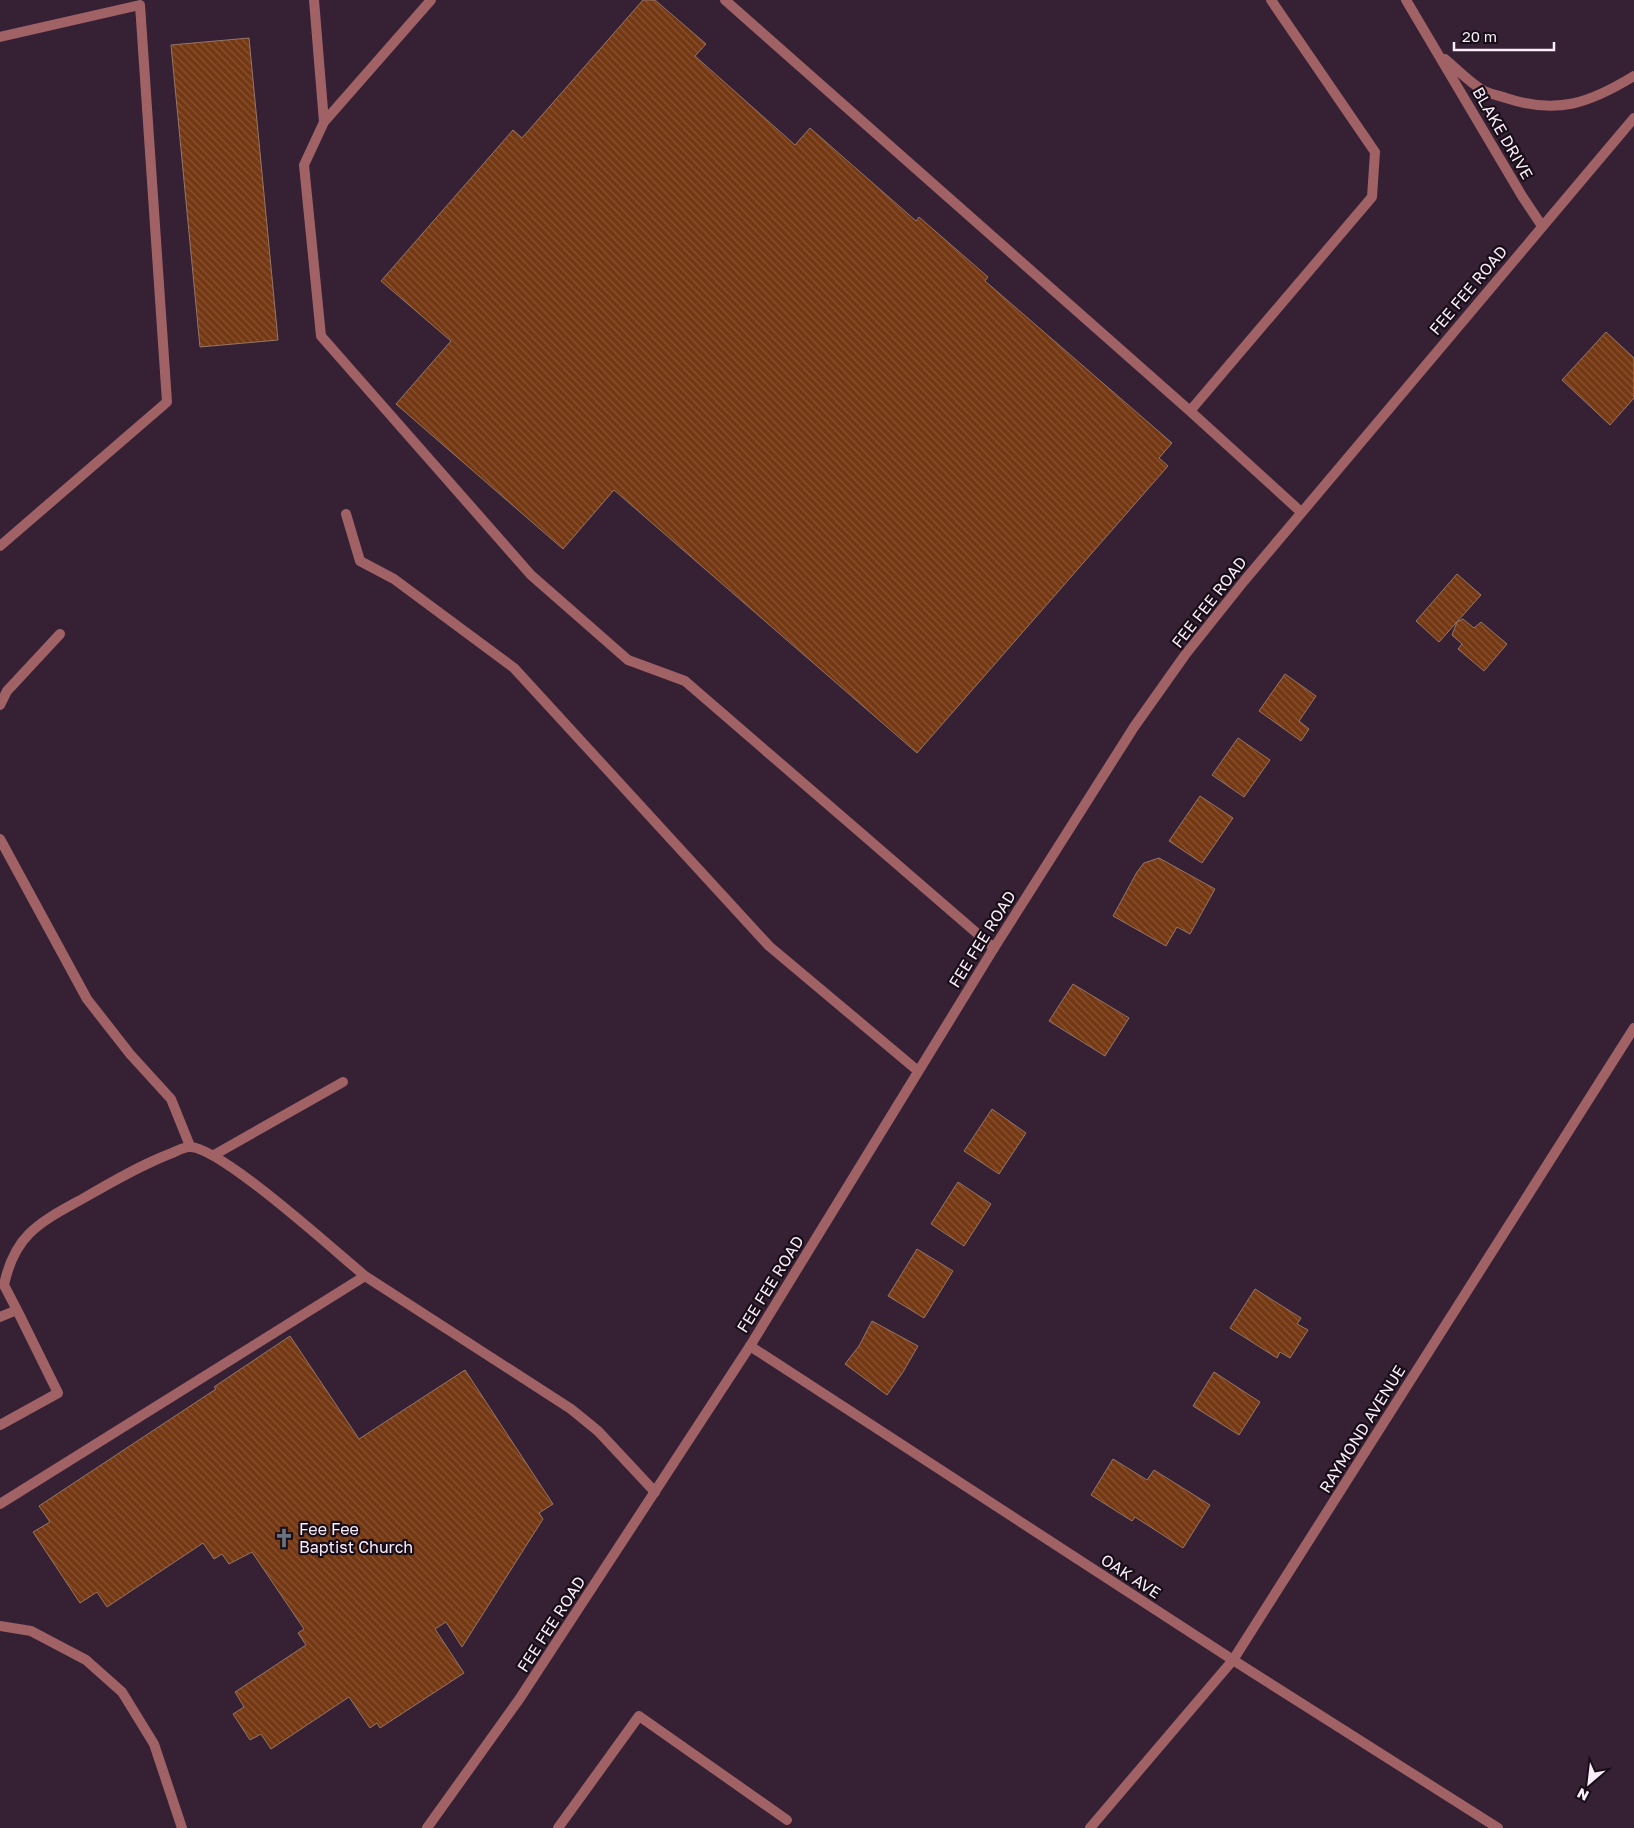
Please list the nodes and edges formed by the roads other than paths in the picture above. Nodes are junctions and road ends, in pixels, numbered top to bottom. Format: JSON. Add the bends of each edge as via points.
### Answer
{"nodes":[{"id":1,"x":314,"y":0,"type":"edge"},
{"id":2,"x":431,"y":0,"type":"edge"},
{"id":3,"x":725,"y":0,"type":"edge"},
{"id":4,"x":1271,"y":0,"type":"edge"},
{"id":5,"x":1406,"y":0,"type":"edge"},
{"id":6,"x":0,"y":37,"type":"edge"},
{"id":7,"x":1439,"y":55,"type":"junction"},
{"id":8,"x":1634,"y":76,"type":"edge"},
{"id":9,"x":1634,"y":118,"type":"edge"},
{"id":10,"x":324,"y":122,"type":"junction"},
{"id":11,"x":1542,"y":226,"type":"junction"},
{"id":12,"x":1190,"y":410,"type":"junction"},
{"id":13,"x":1301,"y":512,"type":"junction"},
{"id":14,"x":346,"y":514,"type":"dead end"},
{"id":15,"x":0,"y":546,"type":"edge"},
{"id":16,"x":60,"y":634,"type":"dead end"},
{"id":17,"x":0,"y":705,"type":"edge"},
{"id":18,"x":0,"y":839,"type":"edge"},
{"id":19,"x":994,"y":948,"type":"junction"},
{"id":20,"x":1634,"y":1028,"type":"edge"},
{"id":21,"x":918,"y":1071,"type":"junction"},
{"id":22,"x":343,"y":1082,"type":"dead end"},
{"id":23,"x":190,"y":1146,"type":"junction"},
{"id":24,"x":214,"y":1155,"type":"junction"},
{"id":25,"x":365,"y":1276,"type":"junction"},
{"id":26,"x":17,"y":1310,"type":"junction"},
{"id":27,"x":0,"y":1318,"type":"edge"},
{"id":28,"x":750,"y":1346,"type":"junction"},
{"id":29,"x":0,"y":1425,"type":"edge"},
{"id":30,"x":656,"y":1492,"type":"junction"},
{"id":31,"x":0,"y":1504,"type":"edge"},
{"id":32,"x":0,"y":1626,"type":"edge"},
{"id":33,"x":1233,"y":1660,"type":"junction"},
{"id":34,"x":787,"y":1820,"type":"dead end"},
{"id":35,"x":182,"y":1828,"type":"edge"},
{"id":36,"x":427,"y":1828,"type":"edge"},
{"id":37,"x":558,"y":1828,"type":"edge"},
{"id":38,"x":1090,"y":1828,"type":"edge"},
{"id":39,"x":1498,"y":1828,"type":"edge"}],
"edges":[{"from":1,"to":10,"type":"street"},
{"from":2,"to":10,"type":"street"},
{"from":3,"to":12,"type":"street"},
{"from":4,"to":12,"type":"street","via":[[1375,152],[1372,197]]},
{"from":5,"to":7,"type":"street","name":"BLAKE DRIVE"},
{"from":6,"to":15,"type":"street","via":[[140,4],[167,402]]},
{"from":7,"to":8,"type":"street","name":"BLAKE DRIVE","via":[[1482,90],[1542,106],[1569,104],[1604,95]]},
{"from":7,"to":11,"type":"street","name":"BLAKE DRIVE"},
{"from":9,"to":11,"type":"street","name":"FEE FEE ROAD"},
{"from":10,"to":19,"type":"street","via":[[304,165],[321,336],[531,575],[628,660],[686,681]]},
{"from":11,"to":13,"type":"street","name":"FEE FEE ROAD"},
{"from":12,"to":13,"type":"street"},
{"from":13,"to":19,"type":"street","name":"FEE FEE ROAD","via":[[1186,655],[1134,727]]},
{"from":14,"to":21,"type":"street","via":[[360,561],[394,579],[514,668],[769,946]]},
{"from":16,"to":17,"type":"street","via":[[7,691]]},
{"from":18,"to":23,"type":"street","via":[[87,999],[130,1054],[171,1098]]},
{"from":19,"to":21,"type":"street","name":"FEE FEE ROAD"},
{"from":20,"to":33,"type":"street","name":"RAYMOND AVENUE"},
{"from":21,"to":28,"type":"street","name":"FEE FEE ROAD"},
{"from":22,"to":24,"type":"street"},
{"from":23,"to":24,"type":"street"},
{"from":23,"to":26,"type":"street","via":[[144,1163],[86,1196],[44,1220],[18,1244],[8,1265],[4,1285]]},
{"from":24,"to":25,"type":"street","via":[[284,1206]]},
{"from":25,"to":30,"type":"street","via":[[571,1409],[598,1431]]},
{"from":25,"to":31,"type":"street"},
{"from":26,"to":27,"type":"street"},
{"from":26,"to":29,"type":"street","via":[[58,1393]]},
{"from":28,"to":30,"type":"street","name":"FEE FEE ROAD"},
{"from":28,"to":33,"type":"street","name":"OAK AVE"},
{"from":30,"to":36,"type":"street","name":"FEE FEE ROAD","via":[[520,1698]]},
{"from":32,"to":35,"type":"street","via":[[31,1631],[78,1655],[122,1692],[154,1744]]},
{"from":33,"to":38,"type":"street","name":"RAYMOND AVENUE"},
{"from":33,"to":39,"type":"street","name":"OAK AVE"},
{"from":34,"to":37,"type":"street","via":[[639,1716]]}]}
